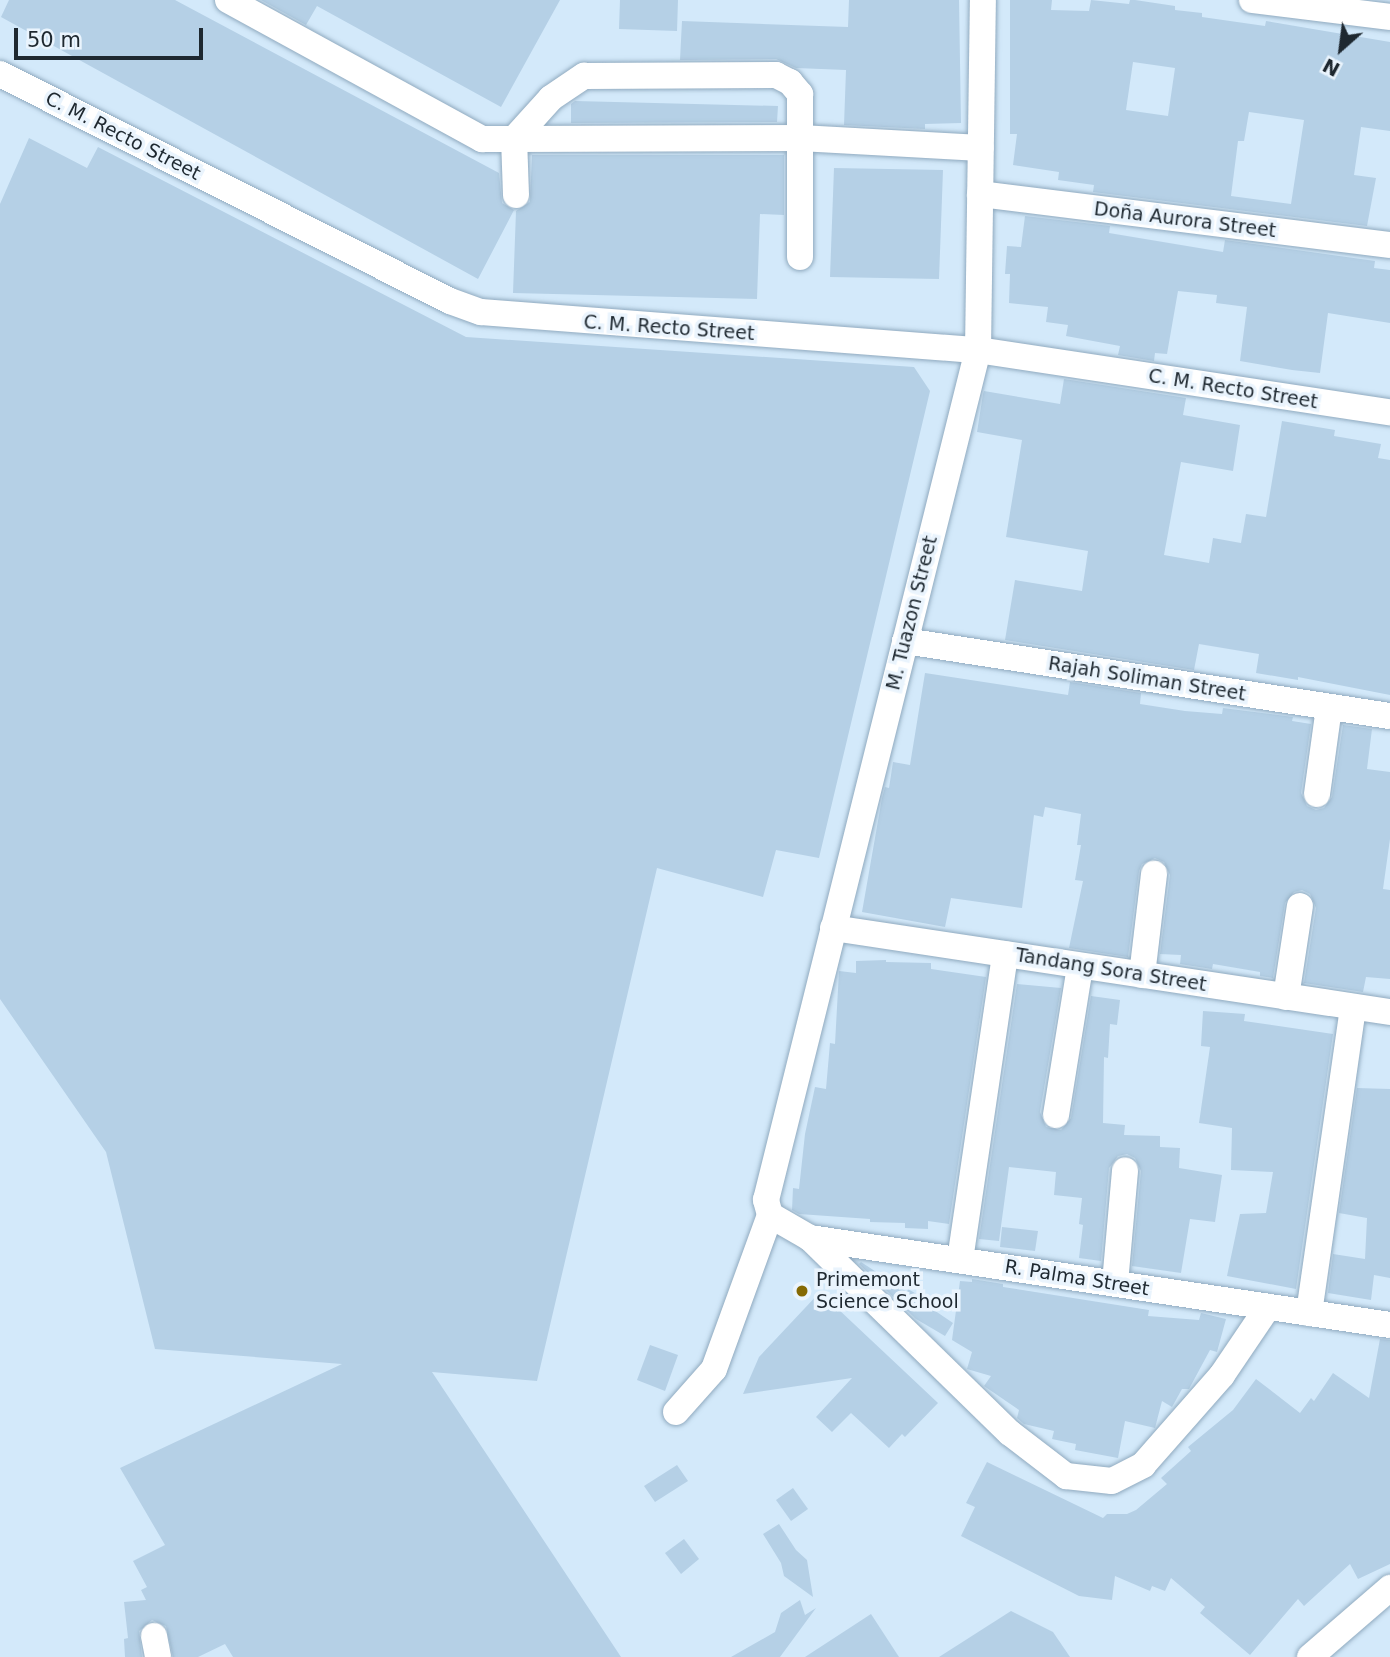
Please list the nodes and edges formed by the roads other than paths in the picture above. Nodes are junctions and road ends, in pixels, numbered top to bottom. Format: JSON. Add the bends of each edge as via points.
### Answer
{"nodes":[{"id":1,"x":228,"y":0,"type":"edge"},
{"id":2,"x":983,"y":0,"type":"edge"},
{"id":3,"x":1252,"y":0,"type":"edge"},
{"id":4,"x":1390,"y":17,"type":"edge"},
{"id":5,"x":0,"y":74,"type":"edge"},
{"id":6,"x":800,"y":138,"type":"junction"},
{"id":7,"x":514,"y":139,"type":"junction"},
{"id":8,"x":981,"y":148,"type":"junction"},
{"id":9,"x":980,"y":194,"type":"junction"},
{"id":10,"x":516,"y":195,"type":"dead end"},
{"id":11,"x":1390,"y":246,"type":"edge"},
{"id":12,"x":800,"y":257,"type":"dead end"},
{"id":13,"x":978,"y":350,"type":"junction"},
{"id":14,"x":1390,"y":412,"type":"edge"},
{"id":15,"x":905,"y":641,"type":"junction"},
{"id":16,"x":1329,"y":708,"type":"junction"},
{"id":17,"x":1390,"y":716,"type":"edge"},
{"id":18,"x":1317,"y":794,"type":"dead end"},
{"id":19,"x":1154,"y":873,"type":"dead end"},
{"id":20,"x":1300,"y":906,"type":"dead end"},
{"id":21,"x":833,"y":928,"type":"junction"},
{"id":22,"x":1005,"y":954,"type":"junction"},
{"id":23,"x":1080,"y":965,"type":"junction"},
{"id":24,"x":1142,"y":975,"type":"junction"},
{"id":25,"x":1286,"y":997,"type":"junction"},
{"id":26,"x":1353,"y":1007,"type":"junction"},
{"id":27,"x":1390,"y":1012,"type":"edge"},
{"id":28,"x":1056,"y":1115,"type":"dead end"},
{"id":29,"x":1125,"y":1170,"type":"dead end"},
{"id":30,"x":770,"y":1215,"type":"junction"},
{"id":31,"x":810,"y":1238,"type":"junction"},
{"id":32,"x":960,"y":1260,"type":"junction"},
{"id":33,"x":1115,"y":1283,"type":"junction"},
{"id":34,"x":1268,"y":1307,"type":"junction"},
{"id":35,"x":1309,"y":1312,"type":"junction"},
{"id":36,"x":1390,"y":1325,"type":"edge"},
{"id":37,"x":676,"y":1412,"type":"dead end"},
{"id":38,"x":1390,"y":1588,"type":"edge"},
{"id":39,"x":1310,"y":1657,"type":"edge"}],
"edges":[{"from":1,"to":7,"type":"street","via":[[482,139]]},
{"from":2,"to":8,"type":"street","name":"M. Tuazon Street"},
{"from":3,"to":4,"type":"street"},
{"from":5,"to":13,"type":"street","name":"C. M. Recto Street","via":[[450,301],[481,312]]},
{"from":6,"to":7,"type":"street"},
{"from":6,"to":7,"type":"street","via":[[800,94],[776,75],[748,75],[584,76],[551,98]]},
{"from":6,"to":8,"type":"street"},
{"from":6,"to":12,"type":"street"},
{"from":7,"to":10,"type":"street"},
{"from":8,"to":9,"type":"street","name":"M. Tuazon Street"},
{"from":9,"to":11,"type":"street","name":"Doña Aurora Street"},
{"from":9,"to":13,"type":"street","name":"M. Tuazon Street"},
{"from":13,"to":14,"type":"street","name":"C. M. Recto Street"},
{"from":13,"to":15,"type":"street","name":"M. Tuazon Street"},
{"from":15,"to":16,"type":"street","name":"Rajah Soliman Street"},
{"from":15,"to":21,"type":"street","name":"M. Tuazon Street"},
{"from":16,"to":17,"type":"street","name":"Rajah Soliman Street"},
{"from":16,"to":18,"type":"street"},
{"from":19,"to":24,"type":"street"},
{"from":20,"to":25,"type":"street"},
{"from":21,"to":22,"type":"street","name":"Tandang Sora Street"},
{"from":21,"to":30,"type":"street","name":"M. Tuazon Street","via":[[766,1200]]},
{"from":22,"to":23,"type":"street","name":"Tandang Sora Street"},
{"from":22,"to":32,"type":"street"},
{"from":23,"to":24,"type":"street","name":"Tandang Sora Street"},
{"from":23,"to":28,"type":"street"},
{"from":24,"to":25,"type":"street","name":"Tandang Sora Street"},
{"from":25,"to":26,"type":"street","name":"Tandang Sora Street"},
{"from":26,"to":27,"type":"street","name":"Tandang Sora Street"},
{"from":26,"to":35,"type":"street"},
{"from":29,"to":33,"type":"street"},
{"from":30,"to":31,"type":"street","name":"R. Palma Street"},
{"from":30,"to":37,"type":"street","name":"M. Tuazon Street","via":[[714,1369]]},
{"from":31,"to":32,"type":"street","name":"R. Palma Street"},
{"from":31,"to":34,"type":"street","via":[[1010,1433],[1066,1476],[1112,1481],[1143,1465],[1222,1376]]},
{"from":32,"to":33,"type":"street","name":"R. Palma Street"},
{"from":33,"to":34,"type":"street","name":"R. Palma Street"},
{"from":34,"to":35,"type":"street","name":"R. Palma Street"},
{"from":35,"to":36,"type":"street","name":"R. Palma Street"},
{"from":38,"to":39,"type":"street"}]}
